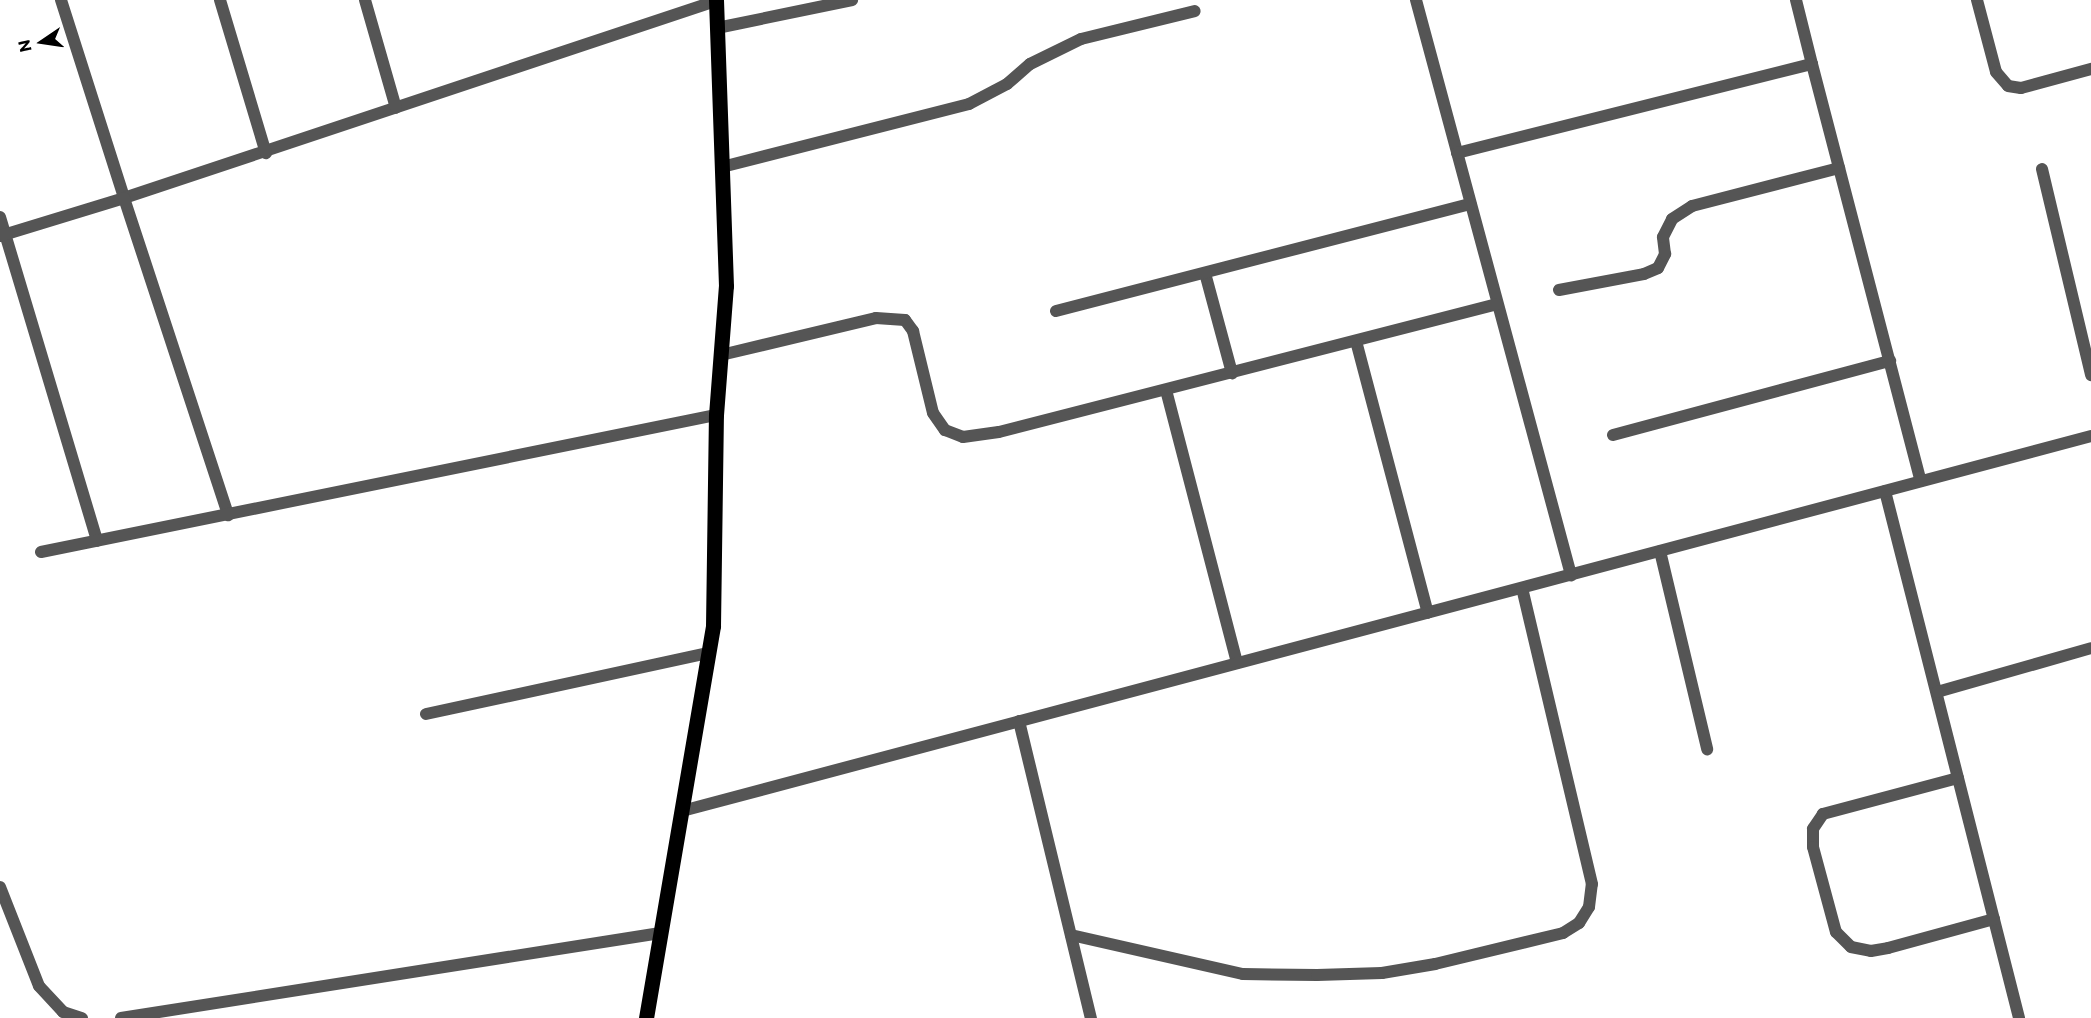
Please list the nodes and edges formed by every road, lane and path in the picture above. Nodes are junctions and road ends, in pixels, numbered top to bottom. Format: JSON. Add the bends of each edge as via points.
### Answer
{"nodes":[{"id":1,"x":61,"y":0,"type":"edge"},
{"id":2,"x":220,"y":0,"type":"edge"},
{"id":3,"x":364,"y":0,"type":"edge"},
{"id":4,"x":716,"y":0,"type":"edge"},
{"id":5,"x":852,"y":0,"type":"edge"},
{"id":6,"x":1416,"y":0,"type":"edge"},
{"id":7,"x":1796,"y":0,"type":"edge"},
{"id":8,"x":1977,"y":0,"type":"edge"},
{"id":9,"x":1196,"y":11,"type":"dead end"},
{"id":10,"x":717,"y":28,"type":"junction"},
{"id":11,"x":1812,"y":64,"type":"junction"},
{"id":12,"x":2091,"y":69,"type":"edge"},
{"id":13,"x":396,"y":108,"type":"junction"},
{"id":14,"x":266,"y":153,"type":"junction"},
{"id":15,"x":1457,"y":153,"type":"junction"},
{"id":16,"x":722,"y":167,"type":"junction"},
{"id":17,"x":1839,"y":168,"type":"junction"},
{"id":18,"x":2042,"y":169,"type":"dead end"},
{"id":19,"x":124,"y":198,"type":"junction"},
{"id":20,"x":1470,"y":204,"type":"junction"},
{"id":21,"x":0,"y":217,"type":"edge"},
{"id":22,"x":3,"y":235,"type":"edge"},
{"id":23,"x":1205,"y":273,"type":"junction"},
{"id":24,"x":1559,"y":290,"type":"dead end"},
{"id":25,"x":1497,"y":304,"type":"junction"},
{"id":26,"x":1056,"y":311,"type":"dead end"},
{"id":27,"x":1356,"y":341,"type":"junction"},
{"id":28,"x":721,"y":355,"type":"junction"},
{"id":29,"x":1890,"y":361,"type":"junction"},
{"id":30,"x":1232,"y":373,"type":"junction"},
{"id":31,"x":2091,"y":375,"type":"edge"},
{"id":32,"x":1166,"y":390,"type":"junction"},
{"id":33,"x":716,"y":415,"type":"junction"},
{"id":34,"x":1613,"y":435,"type":"dead end"},
{"id":35,"x":2091,"y":436,"type":"edge"},
{"id":36,"x":1921,"y":481,"type":"junction"},
{"id":37,"x":1886,"y":491,"type":"junction"},
{"id":38,"x":228,"y":515,"type":"junction"},
{"id":39,"x":97,"y":541,"type":"junction"},
{"id":40,"x":1660,"y":551,"type":"junction"},
{"id":41,"x":41,"y":552,"type":"dead end"},
{"id":42,"x":1570,"y":575,"type":"junction"},
{"id":43,"x":1522,"y":588,"type":"junction"},
{"id":44,"x":1428,"y":613,"type":"junction"},
{"id":45,"x":2091,"y":648,"type":"edge"},
{"id":46,"x":709,"y":653,"type":"junction"},
{"id":47,"x":1236,"y":663,"type":"junction"},
{"id":48,"x":1937,"y":692,"type":"junction"},
{"id":49,"x":426,"y":714,"type":"dead end"},
{"id":50,"x":1019,"y":721,"type":"junction"},
{"id":51,"x":1707,"y":749,"type":"dead end"},
{"id":52,"x":1958,"y":778,"type":"junction"},
{"id":53,"x":682,"y":811,"type":"junction"},
{"id":54,"x":0,"y":887,"type":"edge"},
{"id":55,"x":1994,"y":919,"type":"junction"},
{"id":56,"x":660,"y":933,"type":"junction"},
{"id":57,"x":1071,"y":935,"type":"junction"},
{"id":58,"x":82,"y":1018,"type":"edge"},
{"id":59,"x":121,"y":1018,"type":"edge"},
{"id":60,"x":646,"y":1018,"type":"edge"},
{"id":61,"x":1091,"y":1018,"type":"edge"},
{"id":62,"x":2019,"y":1018,"type":"edge"}],
"edges":[{"from":1,"to":19,"type":"street"},
{"from":2,"to":14,"type":"street"},
{"from":3,"to":13,"type":"street"},
{"from":4,"to":10,"type":"main road"},
{"from":4,"to":13,"type":"street"},
{"from":5,"to":10,"type":"street"},
{"from":6,"to":15,"type":"street"},
{"from":7,"to":11,"type":"street"},
{"from":8,"to":12,"type":"street","via":[[1996,72],[2008,86],[2021,88]]},
{"from":9,"to":16,"type":"street","via":[[1081,39],[1030,64],[1007,84],[969,104]]},
{"from":10,"to":16,"type":"main road"},
{"from":11,"to":15,"type":"street"},
{"from":11,"to":17,"type":"street"},
{"from":13,"to":14,"type":"street"},
{"from":14,"to":19,"type":"street"},
{"from":15,"to":20,"type":"street"},
{"from":16,"to":28,"type":"main road","via":[[726,286]]},
{"from":17,"to":24,"type":"street","via":[[1692,206],[1672,219],[1663,237],[1665,254],[1658,268]]},
{"from":17,"to":29,"type":"street"},
{"from":18,"to":31,"type":"street"},
{"from":19,"to":22,"type":"street"},
{"from":19,"to":38,"type":"street"},
{"from":20,"to":23,"type":"street"},
{"from":20,"to":25,"type":"street"},
{"from":21,"to":22,"type":"street"},
{"from":22,"to":39,"type":"street"},
{"from":23,"to":26,"type":"street"},
{"from":23,"to":30,"type":"street"},
{"from":25,"to":27,"type":"street"},
{"from":25,"to":42,"type":"street"},
{"from":27,"to":30,"type":"street"},
{"from":27,"to":44,"type":"street"},
{"from":28,"to":32,"type":"street","via":[[876,318],[905,320],[913,331],[933,413],[945,430],[963,437],[999,432]]},
{"from":28,"to":33,"type":"main road"},
{"from":29,"to":34,"type":"street"},
{"from":29,"to":36,"type":"street"},
{"from":30,"to":32,"type":"street"},
{"from":32,"to":47,"type":"street"},
{"from":33,"to":38,"type":"street"},
{"from":33,"to":46,"type":"main road","via":[[713,626]]},
{"from":35,"to":36,"type":"street"},
{"from":36,"to":37,"type":"street"},
{"from":37,"to":40,"type":"street"},
{"from":37,"to":48,"type":"street"},
{"from":38,"to":39,"type":"street"},
{"from":39,"to":41,"type":"street"},
{"from":40,"to":42,"type":"street"},
{"from":40,"to":51,"type":"street"},
{"from":42,"to":43,"type":"street"},
{"from":43,"to":44,"type":"street"},
{"from":43,"to":57,"type":"street","via":[[1592,884],[1589,907],[1579,923],[1563,933],[1435,963],[1382,973],[1317,975],[1244,974]]},
{"from":44,"to":47,"type":"street"},
{"from":45,"to":48,"type":"street"},
{"from":46,"to":49,"type":"street"},
{"from":46,"to":53,"type":"main road"},
{"from":47,"to":50,"type":"street"},
{"from":48,"to":52,"type":"street"},
{"from":50,"to":53,"type":"street"},
{"from":50,"to":57,"type":"street"},
{"from":52,"to":55,"type":"street"},
{"from":52,"to":55,"type":"street","via":[[1823,814],[1813,829],[1813,847],[1836,932],[1851,947],[1871,951],[1888,948]]},
{"from":53,"to":56,"type":"main road"},
{"from":54,"to":58,"type":"street","via":[[39,986],[63,1012]]},
{"from":55,"to":62,"type":"street"},
{"from":56,"to":59,"type":"street"},
{"from":56,"to":60,"type":"main road"},
{"from":57,"to":61,"type":"street"}]}
